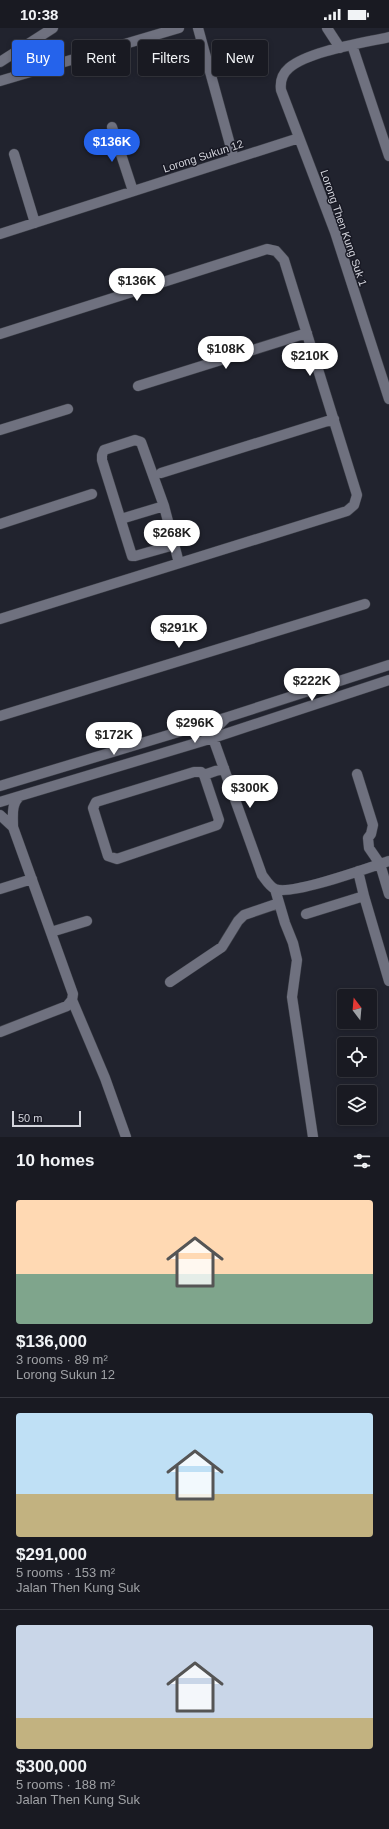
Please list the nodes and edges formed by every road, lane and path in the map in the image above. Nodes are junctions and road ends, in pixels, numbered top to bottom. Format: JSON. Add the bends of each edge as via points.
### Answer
{"nodes":[{"id":1,"x":53,"y":28,"type":"edge"},
{"id":2,"x":179,"y":28,"type":"edge"},
{"id":3,"x":198,"y":28,"type":"edge"},
{"id":4,"x":327,"y":28,"type":"edge"},
{"id":5,"x":389,"y":36,"type":"edge"},
{"id":6,"x":352,"y":45,"type":"junction"},
{"id":7,"x":340,"y":48,"type":"junction"},
{"id":8,"x":0,"y":62,"type":"edge"},
{"id":9,"x":0,"y":81,"type":"edge"},
{"id":10,"x":112,"y":127,"type":"dead end"},
{"id":11,"x":299,"y":138,"type":"junction"},
{"id":12,"x":14,"y":154,"type":"dead end"},
{"id":13,"x":389,"y":156,"type":"edge"},
{"id":14,"x":234,"y":159,"type":"junction"},
{"id":15,"x":133,"y":191,"type":"junction"},
{"id":16,"x":35,"y":223,"type":"junction"},
{"id":17,"x":0,"y":234,"type":"edge"},
{"id":18,"x":307,"y":333,"type":"junction"},
{"id":19,"x":0,"y":334,"type":"edge"},
{"id":20,"x":138,"y":386,"type":"dead end"},
{"id":21,"x":389,"y":399,"type":"edge"},
{"id":22,"x":68,"y":409,"type":"dead end"},
{"id":23,"x":334,"y":419,"type":"junction"},
{"id":24,"x":0,"y":430,"type":"edge"},
{"id":25,"x":162,"y":473,"type":"dead end"},
{"id":26,"x":92,"y":494,"type":"dead end"},
{"id":27,"x":164,"y":506,"type":"junction"},
{"id":28,"x":121,"y":519,"type":"junction"},
{"id":29,"x":0,"y":524,"type":"edge"},
{"id":30,"x":174,"y":545,"type":"junction"},
{"id":31,"x":179,"y":563,"type":"junction"},
{"id":32,"x":365,"y":604,"type":"dead end"},
{"id":33,"x":0,"y":619,"type":"edge"},
{"id":34,"x":389,"y":665,"type":"edge"},
{"id":35,"x":389,"y":680,"type":"edge"},
{"id":36,"x":0,"y":716,"type":"edge"},
{"id":37,"x":228,"y":717,"type":"junction"},
{"id":38,"x":181,"y":731,"type":"junction"},
{"id":39,"x":213,"y":738,"type":"junction"},
{"id":40,"x":224,"y":768,"type":"junction"},
{"id":41,"x":357,"y":774,"type":"dead end"},
{"id":42,"x":204,"y":775,"type":"junction"},
{"id":43,"x":0,"y":786,"type":"edge"},
{"id":44,"x":0,"y":794,"type":"edge"},
{"id":45,"x":18,"y":796,"type":"junction"},
{"id":46,"x":0,"y":802,"type":"edge"},
{"id":47,"x":0,"y":816,"type":"edge"},
{"id":48,"x":13,"y":827,"type":"junction"},
{"id":49,"x":384,"y":863,"type":"edge"},
{"id":50,"x":358,"y":871,"type":"junction"},
{"id":51,"x":32,"y":879,"type":"junction"},
{"id":52,"x":275,"y":888,"type":"junction"},
{"id":53,"x":0,"y":890,"type":"edge"},
{"id":54,"x":389,"y":894,"type":"edge"},
{"id":55,"x":364,"y":896,"type":"junction"},
{"id":56,"x":279,"y":903,"type":"junction"},
{"id":57,"x":306,"y":914,"type":"dead end"},
{"id":58,"x":87,"y":921,"type":"dead end"},
{"id":59,"x":51,"y":932,"type":"junction"},
{"id":60,"x":389,"y":981,"type":"edge"},
{"id":61,"x":170,"y":982,"type":"dead end"},
{"id":62,"x":72,"y":1000,"type":"junction"},
{"id":63,"x":0,"y":1032,"type":"edge"},
{"id":64,"x":126,"y":1137,"type":"edge"},
{"id":65,"x":313,"y":1137,"type":"edge"}],
"edges":[{"from":1,"to":8,"type":"street"},
{"from":2,"to":9,"type":"street"},
{"from":3,"to":14,"type":"street"},
{"from":4,"to":7,"type":"street"},
{"from":5,"to":6,"type":"street"},
{"from":6,"to":7,"type":"street"},
{"from":6,"to":13,"type":"street"},
{"from":7,"to":11,"type":"street","name":"Lorong Then Kung Suk 1","via":[[305,58],[289,68],[280,83]]},
{"from":10,"to":15,"type":"street"},
{"from":11,"to":14,"type":"street","name":"Lorong Sukun 12"},
{"from":11,"to":21,"type":"street","name":"Lorong Then Kung Suk 1","via":[[335,232]]},
{"from":12,"to":16,"type":"street"},
{"from":14,"to":15,"type":"street","name":"Lorong Sukun 12"},
{"from":15,"to":16,"type":"street","name":"Lorong Sukun 12"},
{"from":16,"to":17,"type":"street","name":"Lorong Sukun 12"},
{"from":18,"to":19,"type":"street","via":[[282,256],[267,249]]},
{"from":18,"to":20,"type":"street"},
{"from":18,"to":23,"type":"street"},
{"from":22,"to":24,"type":"street"},
{"from":23,"to":25,"type":"street"},
{"from":23,"to":31,"type":"street","via":[[357,495],[350,509]]},
{"from":26,"to":29,"type":"street"},
{"from":27,"to":28,"type":"street"},
{"from":27,"to":28,"type":"street","via":[[142,444],[135,440],[104,450],[102,455]]},
{"from":27,"to":30,"type":"street"},
{"from":28,"to":30,"type":"street","via":[[132,556]]},
{"from":30,"to":31,"type":"street"},
{"from":31,"to":33,"type":"street"},
{"from":32,"to":36,"type":"street"},
{"from":34,"to":37,"type":"street"},
{"from":35,"to":39,"type":"street"},
{"from":37,"to":38,"type":"street"},
{"from":37,"to":39,"type":"street","via":[[216,728]]},
{"from":38,"to":39,"type":"street"},
{"from":38,"to":43,"type":"street"},
{"from":39,"to":40,"type":"street"},
{"from":39,"to":45,"type":"street"},
{"from":40,"to":42,"type":"street"},
{"from":40,"to":52,"type":"street","via":[[262,875]]},
{"from":41,"to":49,"type":"street","via":[[373,826],[368,838],[369,848]]},
{"from":42,"to":42,"type":"street","via":[[201,772],[194,772],[96,802],[94,808],[108,856],[117,859],[217,825],[219,820]]},
{"from":44,"to":45,"type":"street"},
{"from":45,"to":46,"type":"street"},
{"from":45,"to":48,"type":"street","via":[[12,813]]},
{"from":47,"to":48,"type":"street"},
{"from":48,"to":51,"type":"street"},
{"from":49,"to":50,"type":"street"},
{"from":49,"to":54,"type":"street"},
{"from":50,"to":52,"type":"street","via":[[293,890]]},
{"from":50,"to":55,"type":"street"},
{"from":51,"to":53,"type":"street"},
{"from":51,"to":59,"type":"street"},
{"from":52,"to":56,"type":"street"},
{"from":55,"to":57,"type":"street"},
{"from":55,"to":60,"type":"street"},
{"from":56,"to":61,"type":"street","via":[[244,915],[222,947]]},
{"from":56,"to":65,"type":"street","via":[[296,960],[292,997]]},
{"from":58,"to":59,"type":"street"},
{"from":59,"to":62,"type":"street","via":[[71,986]]},
{"from":62,"to":63,"type":"street","via":[[61,1009]]},
{"from":62,"to":64,"type":"street","via":[[105,1078]]}]}
